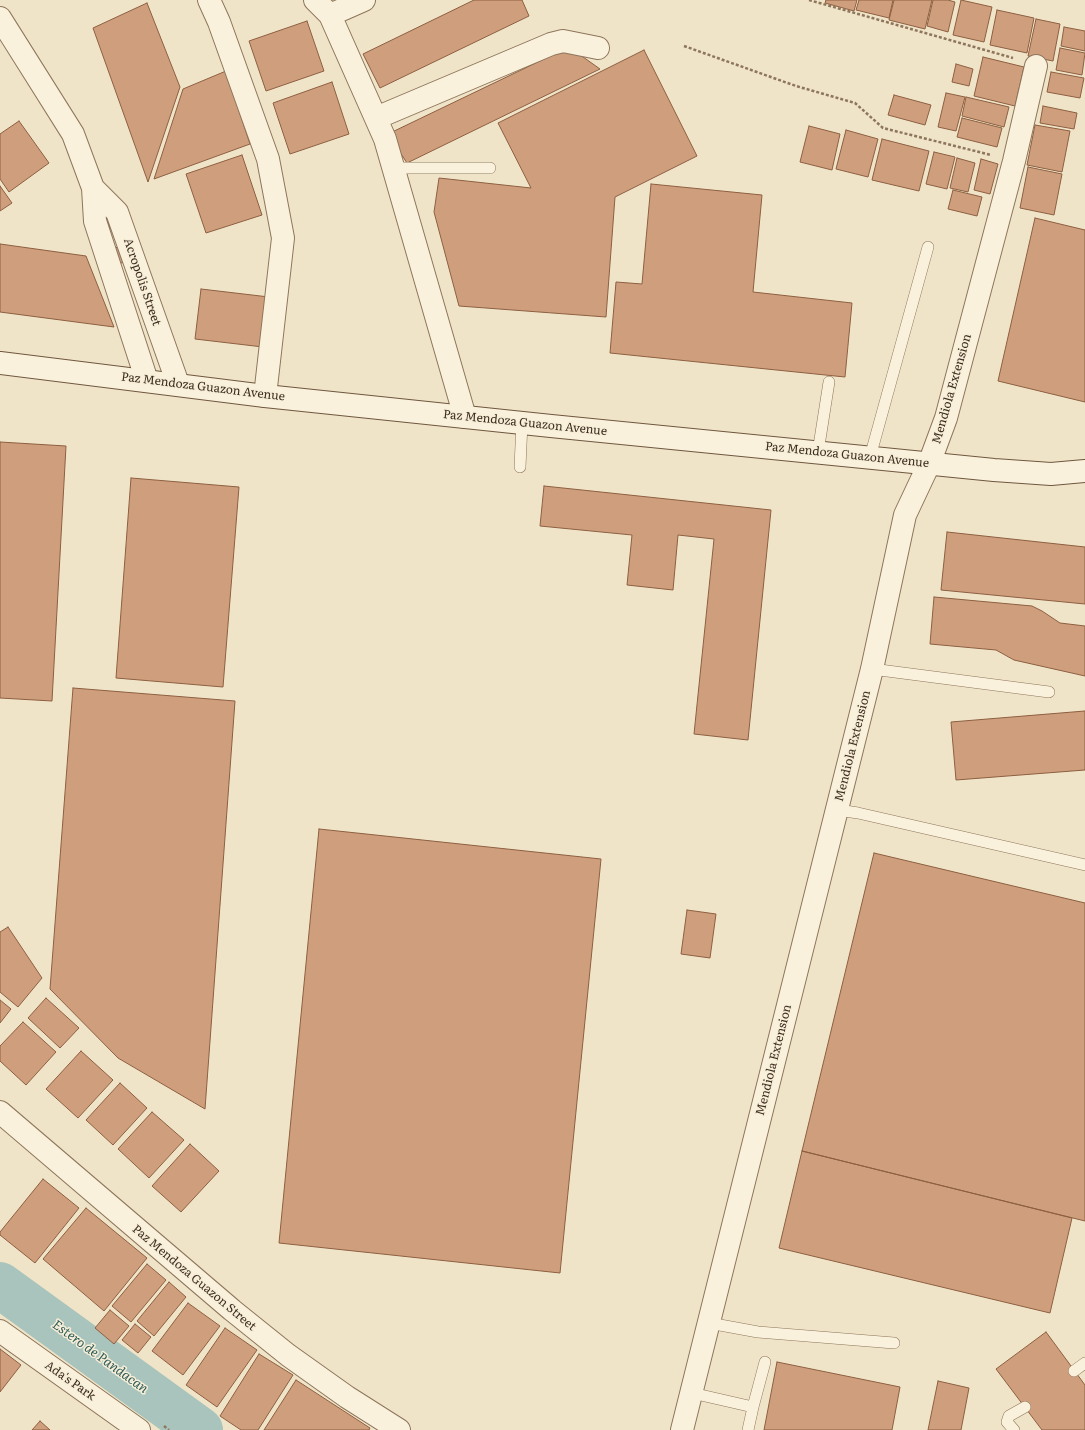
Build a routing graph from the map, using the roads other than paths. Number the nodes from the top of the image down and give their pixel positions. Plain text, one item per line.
1 (209, 0) edge
2 (315, 0) edge
3 (364, 0) edge
4 (330, 15) junction
5 (0, 18) edge
6 (598, 48) dead end
7 (1036, 66) road end
8 (376, 118) junction
9 (393, 168) junction
10 (490, 168) dead end
11 (93, 188) junction
12 (928, 247) dead end
13 (0, 363) edge
14 (146, 381) junction
15 (829, 382) dead end
16 (178, 384) junction
17 (265, 396) junction
18 (465, 418) junction
19 (522, 423) junction
20 (818, 452) junction
21 (870, 457) junction
22 (929, 464) junction
23 (520, 467) dead end
24 (1085, 471) edge
25 (1051, 474) junction
26 (1085, 486) edge
27 (872, 669) junction
28 (1049, 692) dead end
29 (838, 810) junction
30 (1085, 865) edge
31 (0, 1112) edge
32 (709, 1323) junction
33 (0, 1331) edge
34 (894, 1343) dead end
35 (765, 1362) dead end
36 (1085, 1363) edge
37 (1074, 1371) dead end
38 (692, 1393) junction
39 (753, 1407) junction
40 (1024, 1407) dead end
41 (139, 1430) edge
42 (399, 1430) edge
43 (682, 1430) edge
44 (748, 1430) edge
45 (1014, 1430) edge

1 - 17 street
2 - 4 street
3 - 4 street
4 - 8 street
5 - 11 street, Acropolis Street
6 - 8 street
7 - 22 street, Mendiola Extension
8 - 9 street
9 - 10 lane
9 - 18 street
11 - 14 street, Acropolis Street
11 - 16 street, Acropolis Street
12 - 21 lane
13 - 14 street, Paz Mendoza Guazon Avenue
14 - 16 street, Paz Mendoza Guazon Avenue
15 - 20 lane
16 - 17 street, Paz Mendoza Guazon Avenue
17 - 18 street, Paz Mendoza Guazon Avenue
18 - 19 street, Paz Mendoza Guazon Avenue
19 - 20 street, Paz Mendoza Guazon Avenue
19 - 23 lane
20 - 21 street, Paz Mendoza Guazon Avenue
21 - 22 street, Paz Mendoza Guazon Avenue
22 - 25 street, Paz Mendoza Guazon Avenue
22 - 27 street, Mendiola Extension
24 - 25 street, Paz Mendoza Guazon Avenue
25 - 26 street, Paz Mendoza Guazon Avenue
27 - 28 lane
27 - 29 street, Mendiola Extension
29 - 30 lane
29 - 32 street, Mendiola Extension
31 - 42 street, Paz Mendoza Guazon Street
32 - 34 lane
32 - 38 street, Mendiola Extension
33 - 41 street, Ada's Park
35 - 39 lane
36 - 37 lane
38 - 39 lane
38 - 43 street, Mendiola Extension
39 - 44 lane
40 - 45 lane

